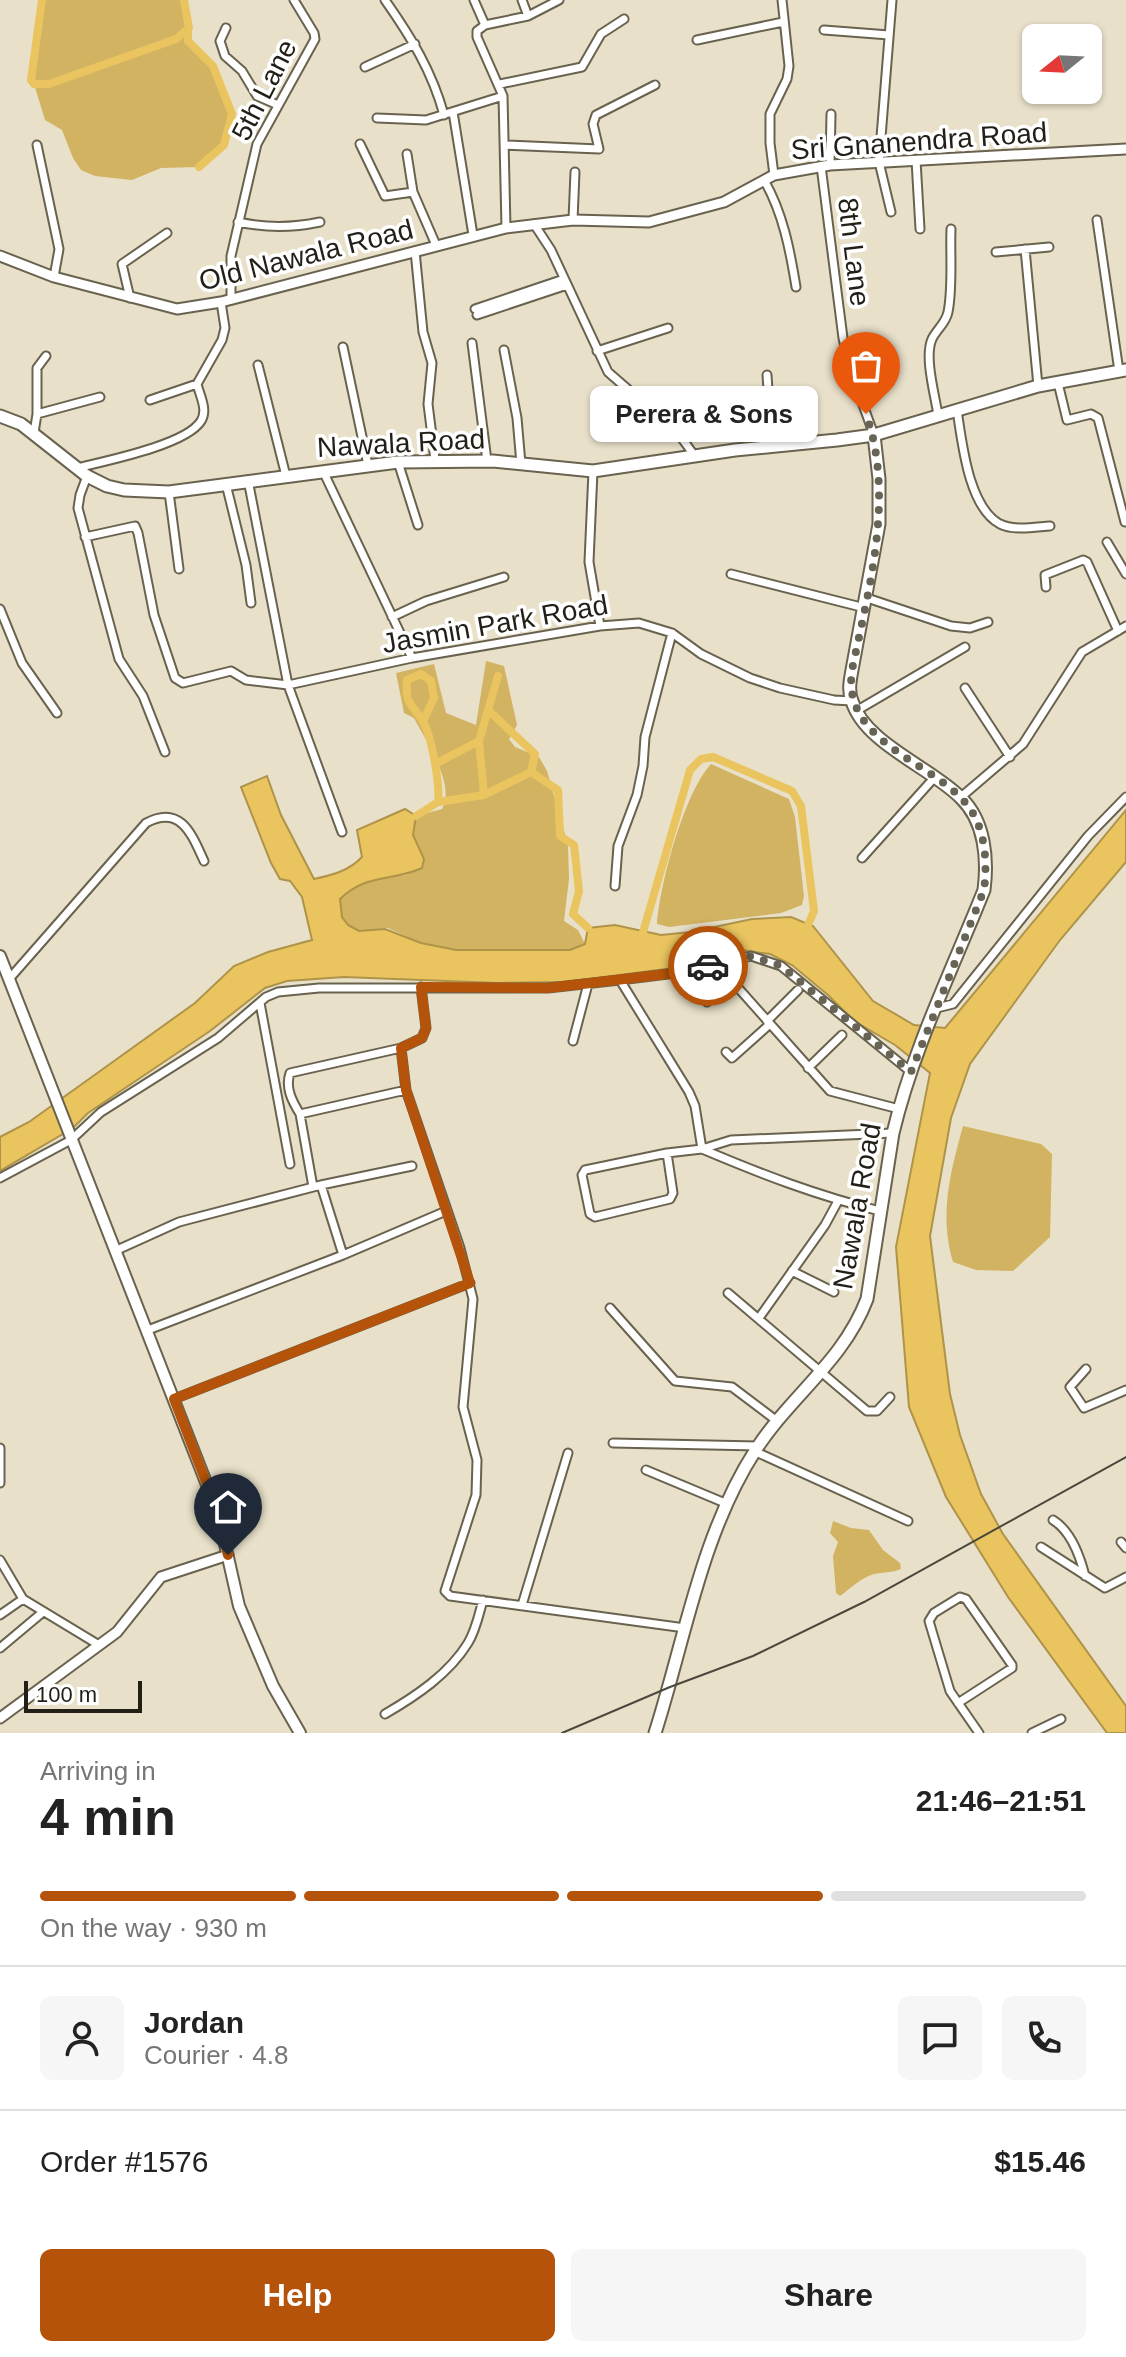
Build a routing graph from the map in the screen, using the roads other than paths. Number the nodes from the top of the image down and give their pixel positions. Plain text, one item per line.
1 (294, 0) edge
2 (385, 0) edge
3 (474, 0) edge
4 (522, 0) edge
5 (559, 0) edge
6 (782, 0) edge
7 (892, 0) edge
8 (528, 16) junction
9 (624, 19) dead end
10 (783, 22) junction
11 (485, 25) junction
12 (226, 28) dead end
13 (824, 30) dead end
14 (889, 35) junction
15 (697, 40) dead end
16 (415, 44) junction
17 (365, 67) dead end
18 (500, 84) junction
19 (655, 85) dead end
20 (503, 96) junction
21 (278, 105) junction
22 (453, 112) junction
23 (831, 114) dead end
24 (444, 115) junction
25 (377, 118) dead end
26 (360, 144) dead end
27 (37, 145) dead end
28 (505, 145) junction
29 (1126, 149) edge
30 (407, 154) dead end
31 (916, 160) junction
32 (879, 162) junction
33 (826, 165) junction
34 (575, 172) dead end
35 (774, 175) junction
36 (764, 180) junction
37 (413, 192) junction
38 (891, 212) dead end
39 (573, 220) junction
40 (1097, 220) dead end
41 (238, 222) junction
42 (320, 222) dead end
43 (534, 224) junction
44 (506, 228) junction
45 (920, 229) dead end
46 (951, 229) dead end
47 (167, 233) dead end
48 (473, 235) junction
49 (436, 245) junction
50 (1049, 247) dead end
51 (1025, 249) junction
52 (415, 251) junction
53 (996, 252) dead end
54 (0, 256) edge
55 (54, 277) junction
56 (566, 282) junction
57 (796, 287) dead end
58 (130, 298) junction
59 (226, 301) junction
60 (476, 312) dead end
61 (668, 328) dead end
62 (472, 343) dead end
63 (343, 347) dead end
64 (504, 350) dead end
65 (597, 351) junction
66 (46, 356) dead end
67 (258, 365) dead end
68 (1122, 371) edge
69 (767, 375) dead end
70 (1058, 383) junction
71 (197, 384) junction
72 (1038, 386) junction
73 (100, 397) dead end
74 (150, 400) dead end
75 (957, 410) junction
76 (37, 414) junction
77 (938, 415) junction
78 (0, 416) edge
79 (34, 433) junction
80 (874, 435) junction
81 (772, 447) junction
82 (694, 455) junction
83 (435, 460) junction
84 (487, 461) junction
85 (398, 462) junction
86 (521, 464) junction
87 (368, 465) junction
88 (77, 468) junction
89 (323, 471) junction
90 (593, 471) junction
91 (87, 476) junction
92 (286, 476) junction
93 (248, 480) junction
94 (226, 483) junction
95 (169, 492) junction
96 (1125, 522) edge
97 (418, 525) dead end
98 (1050, 526) dead end
99 (85, 537) junction
100 (1107, 542) dead end
101 (179, 569) dead end
102 (731, 574) dead end
103 (1126, 574) edge
104 (504, 577) dead end
105 (1046, 587) dead end
106 (251, 603) dead end
107 (866, 603) junction
108 (0, 609) edge
109 (392, 617) junction
110 (988, 622) dead end
111 (600, 626) junction
112 (1122, 628) edge
113 (672, 633) junction
114 (965, 647) dead end
115 (412, 658) junction
116 (288, 685) junction
117 (965, 688) dead end
118 (854, 706) junction
119 (57, 713) dead end
120 (165, 752) dead end
121 (1010, 757) junction
122 (934, 778) junction
123 (961, 797) junction
124 (1126, 797) edge
125 (342, 832) dead end
126 (862, 858) dead end
127 (204, 861) dead end
128 (615, 886) dead end
129 (0, 956) edge
130 (716, 963) junction
131 (10, 978) junction
132 (730, 979) junction
133 (620, 980) junction
134 (588, 984) junction
135 (421, 987) junction
136 (798, 990) dead end
137 (707, 1002) dead end
138 (260, 1003) junction
139 (935, 1014) junction
140 (769, 1022) junction
141 (842, 1035) dead end
142 (573, 1041) dead end
143 (401, 1048) junction
144 (726, 1052) dead end
145 (808, 1068) junction
146 (911, 1070) junction
147 (406, 1090) junction
148 (899, 1109) junction
149 (300, 1114) junction
150 (893, 1133) junction
151 (71, 1140) junction
152 (702, 1149) junction
153 (667, 1153) junction
154 (290, 1164) dead end
155 (412, 1166) dead end
156 (0, 1178) edge
157 (317, 1186) junction
158 (838, 1201) junction
159 (446, 1211) junction
160 (880, 1211) junction
161 (117, 1250) junction
162 (343, 1255) junction
163 (792, 1271) junction
164 (470, 1283) junction
165 (834, 1292) dead end
166 (728, 1293) dead end
167 (610, 1308) dead end
168 (759, 1318) junction
169 (148, 1330) junction
170 (1086, 1369) dead end
171 (822, 1371) junction
172 (1126, 1390) edge
173 (890, 1397) dead end
174 (174, 1399) junction
175 (777, 1421) junction
176 (613, 1443) dead end
177 (0, 1448) edge
178 (756, 1449) junction
179 (568, 1453) dead end
180 (646, 1470) dead end
181 (0, 1483) edge
182 (725, 1503) junction
183 (1053, 1520) dead end
184 (908, 1521) dead end
185 (1041, 1547) dead end
186 (228, 1555) junction
187 (0, 1560) edge
188 (1085, 1576) junction
189 (1126, 1577) edge
190 (23, 1599) junction
191 (483, 1600) junction
192 (522, 1605) junction
193 (43, 1612) junction
194 (0, 1615) edge
195 (685, 1628) junction
196 (99, 1645) junction
197 (0, 1648) edge
198 (958, 1703) junction
199 (385, 1714) dead end
200 (0, 1718) edge
201 (1061, 1719) dead end
202 (300, 1733) edge
203 (655, 1733) edge
204 (979, 1733) edge
205 (1032, 1733) edge

1 - 21 street, 5th Lane
2 - 16 street
3 - 11 street
4 - 8 street
5 - 8 street
6 - 10 street
7 - 14 street
8 - 11 street
9 - 18 street
10 - 15 street
10 - 35 street
11 - 18 street
12 - 21 street
13 - 14 street
14 - 32 street
16 - 17 street
16 - 24 street
18 - 20 street
19 - 28 street
20 - 22 street
20 - 28 street
21 - 41 street, 5th Lane
22 - 24 street
22 - 48 street
23 - 33 street, 8th Lane
24 - 25 street
26 - 37 street
27 - 55 street
28 - 44 street
29 - 31 street, Sri Gnanendra Road
30 - 37 street
31 - 32 street, Sri Gnanendra Road
31 - 45 street
32 - 33 street, Sri Gnanendra Road
32 - 38 street
33 - 35 street, Sri Gnanendra Road
33 - 80 street, 8th Lane
34 - 39 street
35 - 36 street, Sri Gnanendra Road
36 - 39 street, Sri Gnanendra Road
36 - 57 street
37 - 49 street
39 - 43 street, Sri Gnanendra Road
40 - 68 street
41 - 42 street
41 - 59 street, 5th Lane
43 - 44 street, Old Nawala Road
43 - 56 street
44 - 48 street, Old Nawala Road
46 - 77 street
47 - 58 street
48 - 49 street, Old Nawala Road
49 - 52 street, Old Nawala Road
50 - 51 street
51 - 53 street
51 - 72 street
52 - 59 street, Old Nawala Road
52 - 83 street
54 - 55 street, Old Nawala Road
55 - 58 street, Old Nawala Road
56 - 60 street
56 - 65 street
58 - 59 street, Old Nawala Road
59 - 71 street, 5th Lane
61 - 65 street
62 - 84 street
63 - 87 street
64 - 86 street
65 - 82 street
66 - 76 street
67 - 92 street
68 - 70 main road, Nawala Road
69 - 81 street
70 - 72 main road, Nawala Road
70 - 96 street
71 - 74 street
71 - 88 street
72 - 75 main road, Nawala Road
73 - 76 street
75 - 77 main road, Nawala Road
75 - 98 street
76 - 79 street
77 - 80 main road, Nawala Road
78 - 79 main road, Nawala Road
79 - 88 main road, Nawala Road
80 - 81 main road, Nawala Road
80 - 107 main road
81 - 82 main road, Nawala Road
82 - 90 main road, Nawala Road
83 - 84 main road, Nawala Road
83 - 85 main road, Nawala Road
84 - 86 main road, Nawala Road
85 - 87 main road, Nawala Road
85 - 97 street
86 - 90 main road, Nawala Road
87 - 89 main road, Nawala Road
88 - 91 main road, Nawala Road
89 - 92 main road, Nawala Road
89 - 109 street
90 - 111 street
91 - 95 main road, Nawala Road
91 - 99 street
92 - 93 main road, Nawala Road
93 - 94 main road, Nawala Road
93 - 116 street
94 - 95 main road, Nawala Road
94 - 106 street
95 - 101 street
99 - 116 street, Jasmin Park Road
99 - 120 street
100 - 103 street
102 - 107 street
104 - 109 street
105 - 112 street
107 - 110 street
107 - 118 main road
108 - 119 street
109 - 115 street
111 - 113 street, Jasmin Park Road
111 - 115 street, Jasmin Park Road
112 - 121 street
113 - 118 street, Jasmin Park Road
113 - 128 street
114 - 118 street
115 - 116 street, Jasmin Park Road
116 - 125 street
117 - 121 street
118 - 122 main road
121 - 123 street
122 - 123 main road
122 - 126 street
123 - 139 main road, Nawala Road
124 - 139 street
127 - 131 street
129 - 131 main road
130 - 132 street
130 - 133 street
130 - 146 street
131 - 151 main road
132 - 137 street
132 - 140 street
133 - 134 street
133 - 152 street
134 - 135 street
134 - 142 street
135 - 138 street
135 - 143 street
136 - 140 street
138 - 151 street
138 - 154 street
139 - 146 main road, Nawala Road
140 - 144 street
140 - 145 street
141 - 145 street
143 - 147 street
143 - 149 street
145 - 148 street
146 - 148 main road, Nawala Road
147 - 149 street
147 - 159 street
148 - 150 main road, Nawala Road
149 - 157 street
150 - 152 street
150 - 160 main road, Nawala Road
151 - 156 street
151 - 161 main road
152 - 153 street
152 - 158 street
153 - 153 street
155 - 157 street
157 - 161 street
157 - 162 street
158 - 160 street
158 - 163 street
159 - 162 street
159 - 164 street
160 - 171 main road, Nawala Road
161 - 169 main road
162 - 169 street
163 - 165 street
163 - 168 street
164 - 174 street
164 - 191 street
166 - 168 street
167 - 175 street
168 - 171 street
169 - 174 main road
170 - 172 street
171 - 173 street
171 - 175 main road, Nawala Road
174 - 186 main road
175 - 178 main road, Nawala Road
176 - 178 street
177 - 181 street
178 - 182 main road, Nawala Road
178 - 184 street
179 - 192 street
180 - 182 street
182 - 195 main road, Nawala Road
183 - 188 street
185 - 188 street
186 - 196 street
186 - 202 main road
187 - 190 street
188 - 189 street
190 - 193 street
190 - 194 street
191 - 192 street
191 - 199 street
192 - 195 street
193 - 196 street
193 - 197 street
195 - 203 main road, Nawala Road
196 - 200 street
198 - 198 street
198 - 204 street
201 - 205 street

